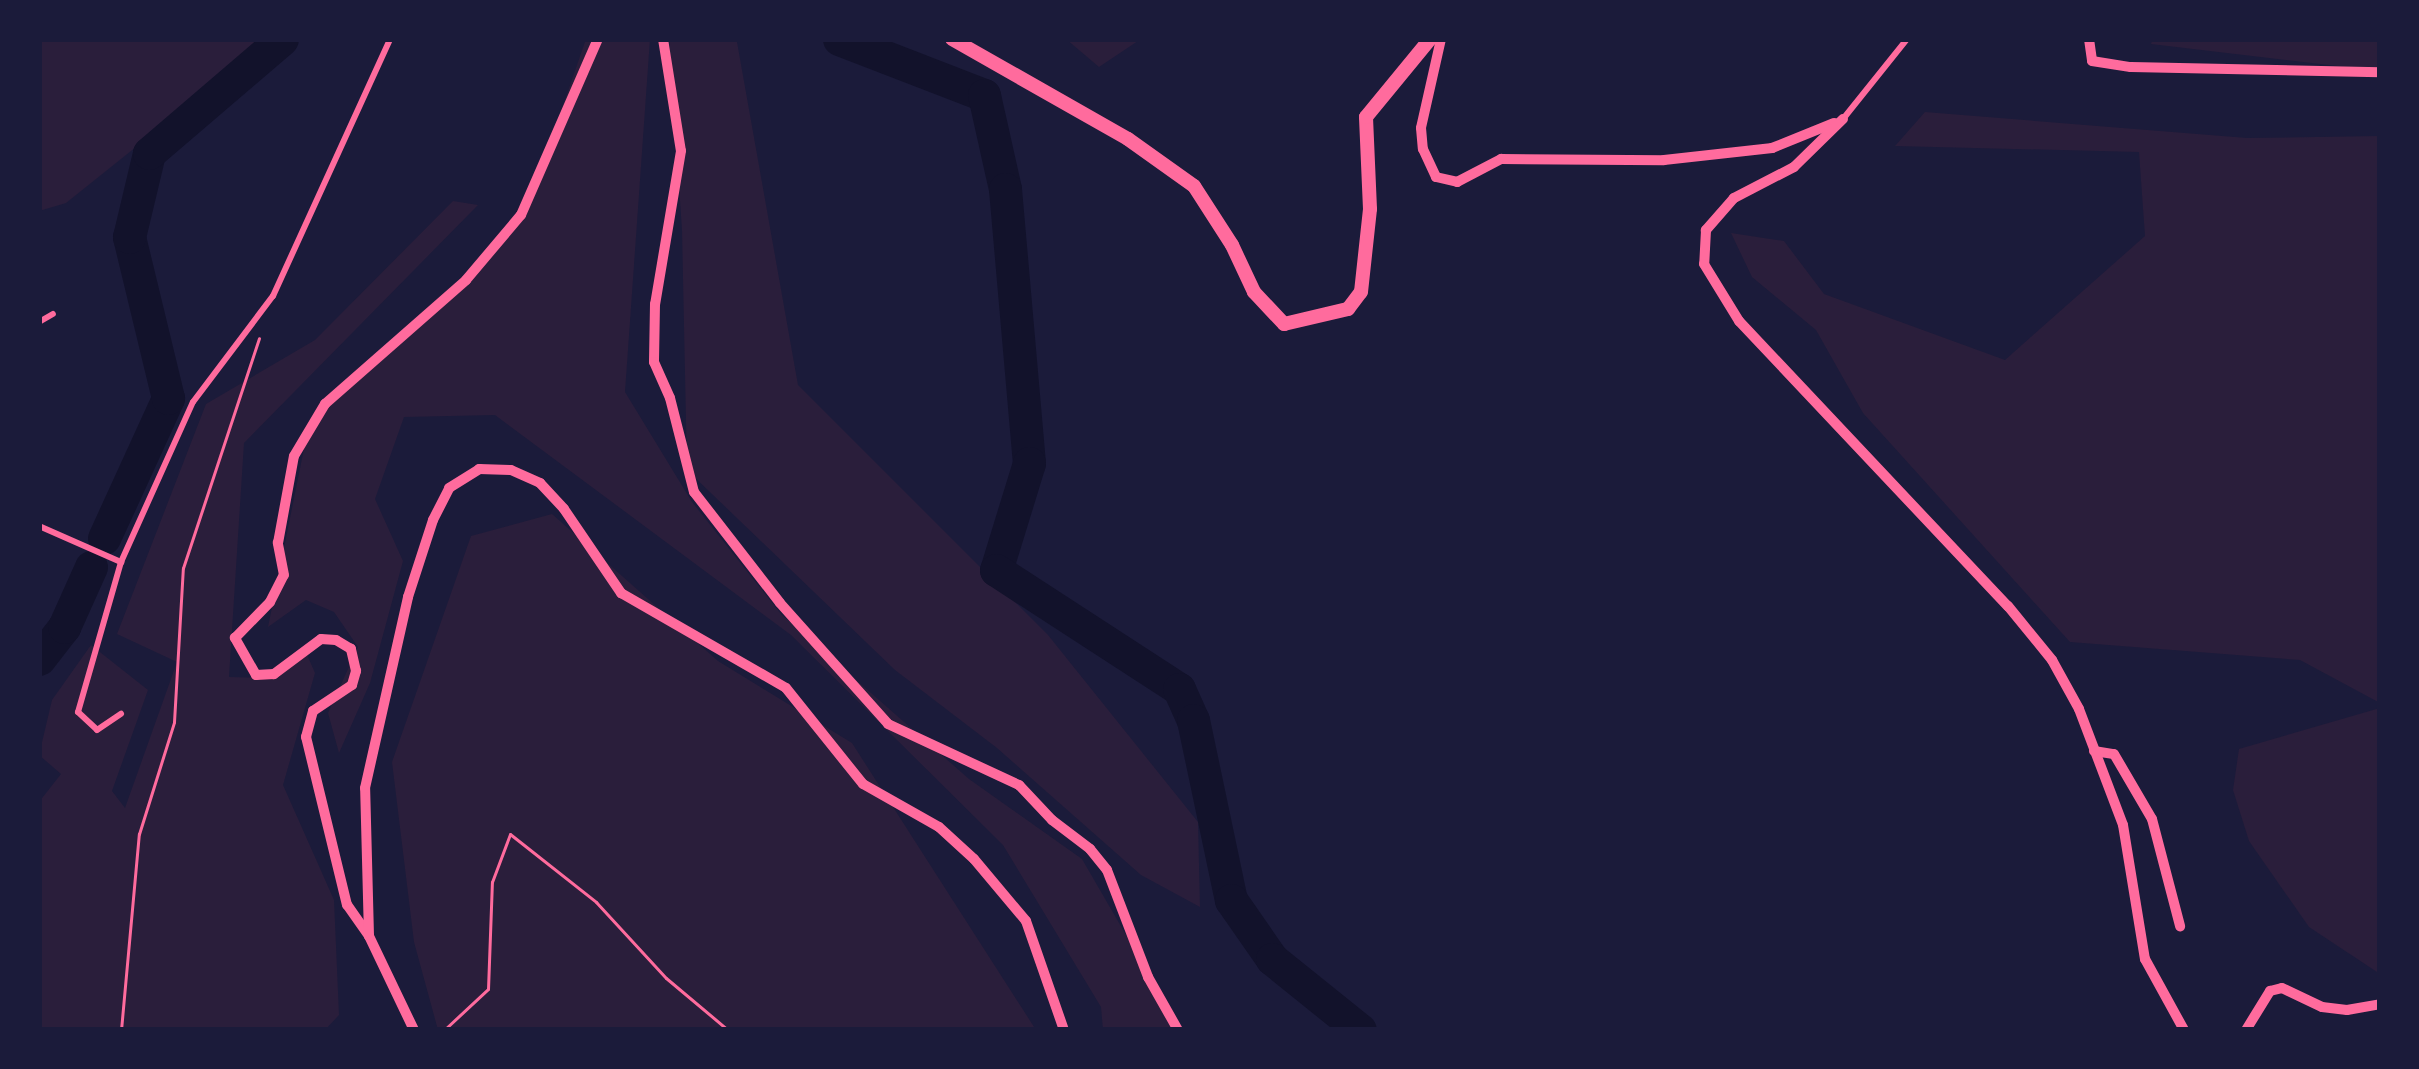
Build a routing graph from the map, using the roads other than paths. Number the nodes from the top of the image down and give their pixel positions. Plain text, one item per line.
1 (390, 39) edge
2 (598, 39) edge
3 (663, 39) edge
4 (952, 39) edge
5 (1430, 39) edge
6 (1442, 39) edge
7 (1906, 39) edge
8 (2089, 39) edge
9 (2380, 72) edge
10 (1843, 119) junction
11 (53, 314) dead end
12 (39, 322) edge
13 (39, 526) edge
14 (121, 562) junction
15 (121, 714) dead end
16 (2094, 751) junction
17 (2180, 926) dead end
18 (369, 936) junction
19 (2380, 1004) edge
20 (414, 1030) edge
21 (1064, 1030) edge
22 (1178, 1030) edge
23 (2184, 1030) edge
24 (2246, 1030) edge

1 - 14 lane
2 - 18 street
3 - 22 street
4 - 5 street
6 - 10 street
7 - 10 lane
8 - 9 street
10 - 16 street
11 - 12 lane
13 - 14 lane
14 - 15 lane
16 - 17 street
16 - 23 street
18 - 20 street
18 - 21 street
19 - 24 street

